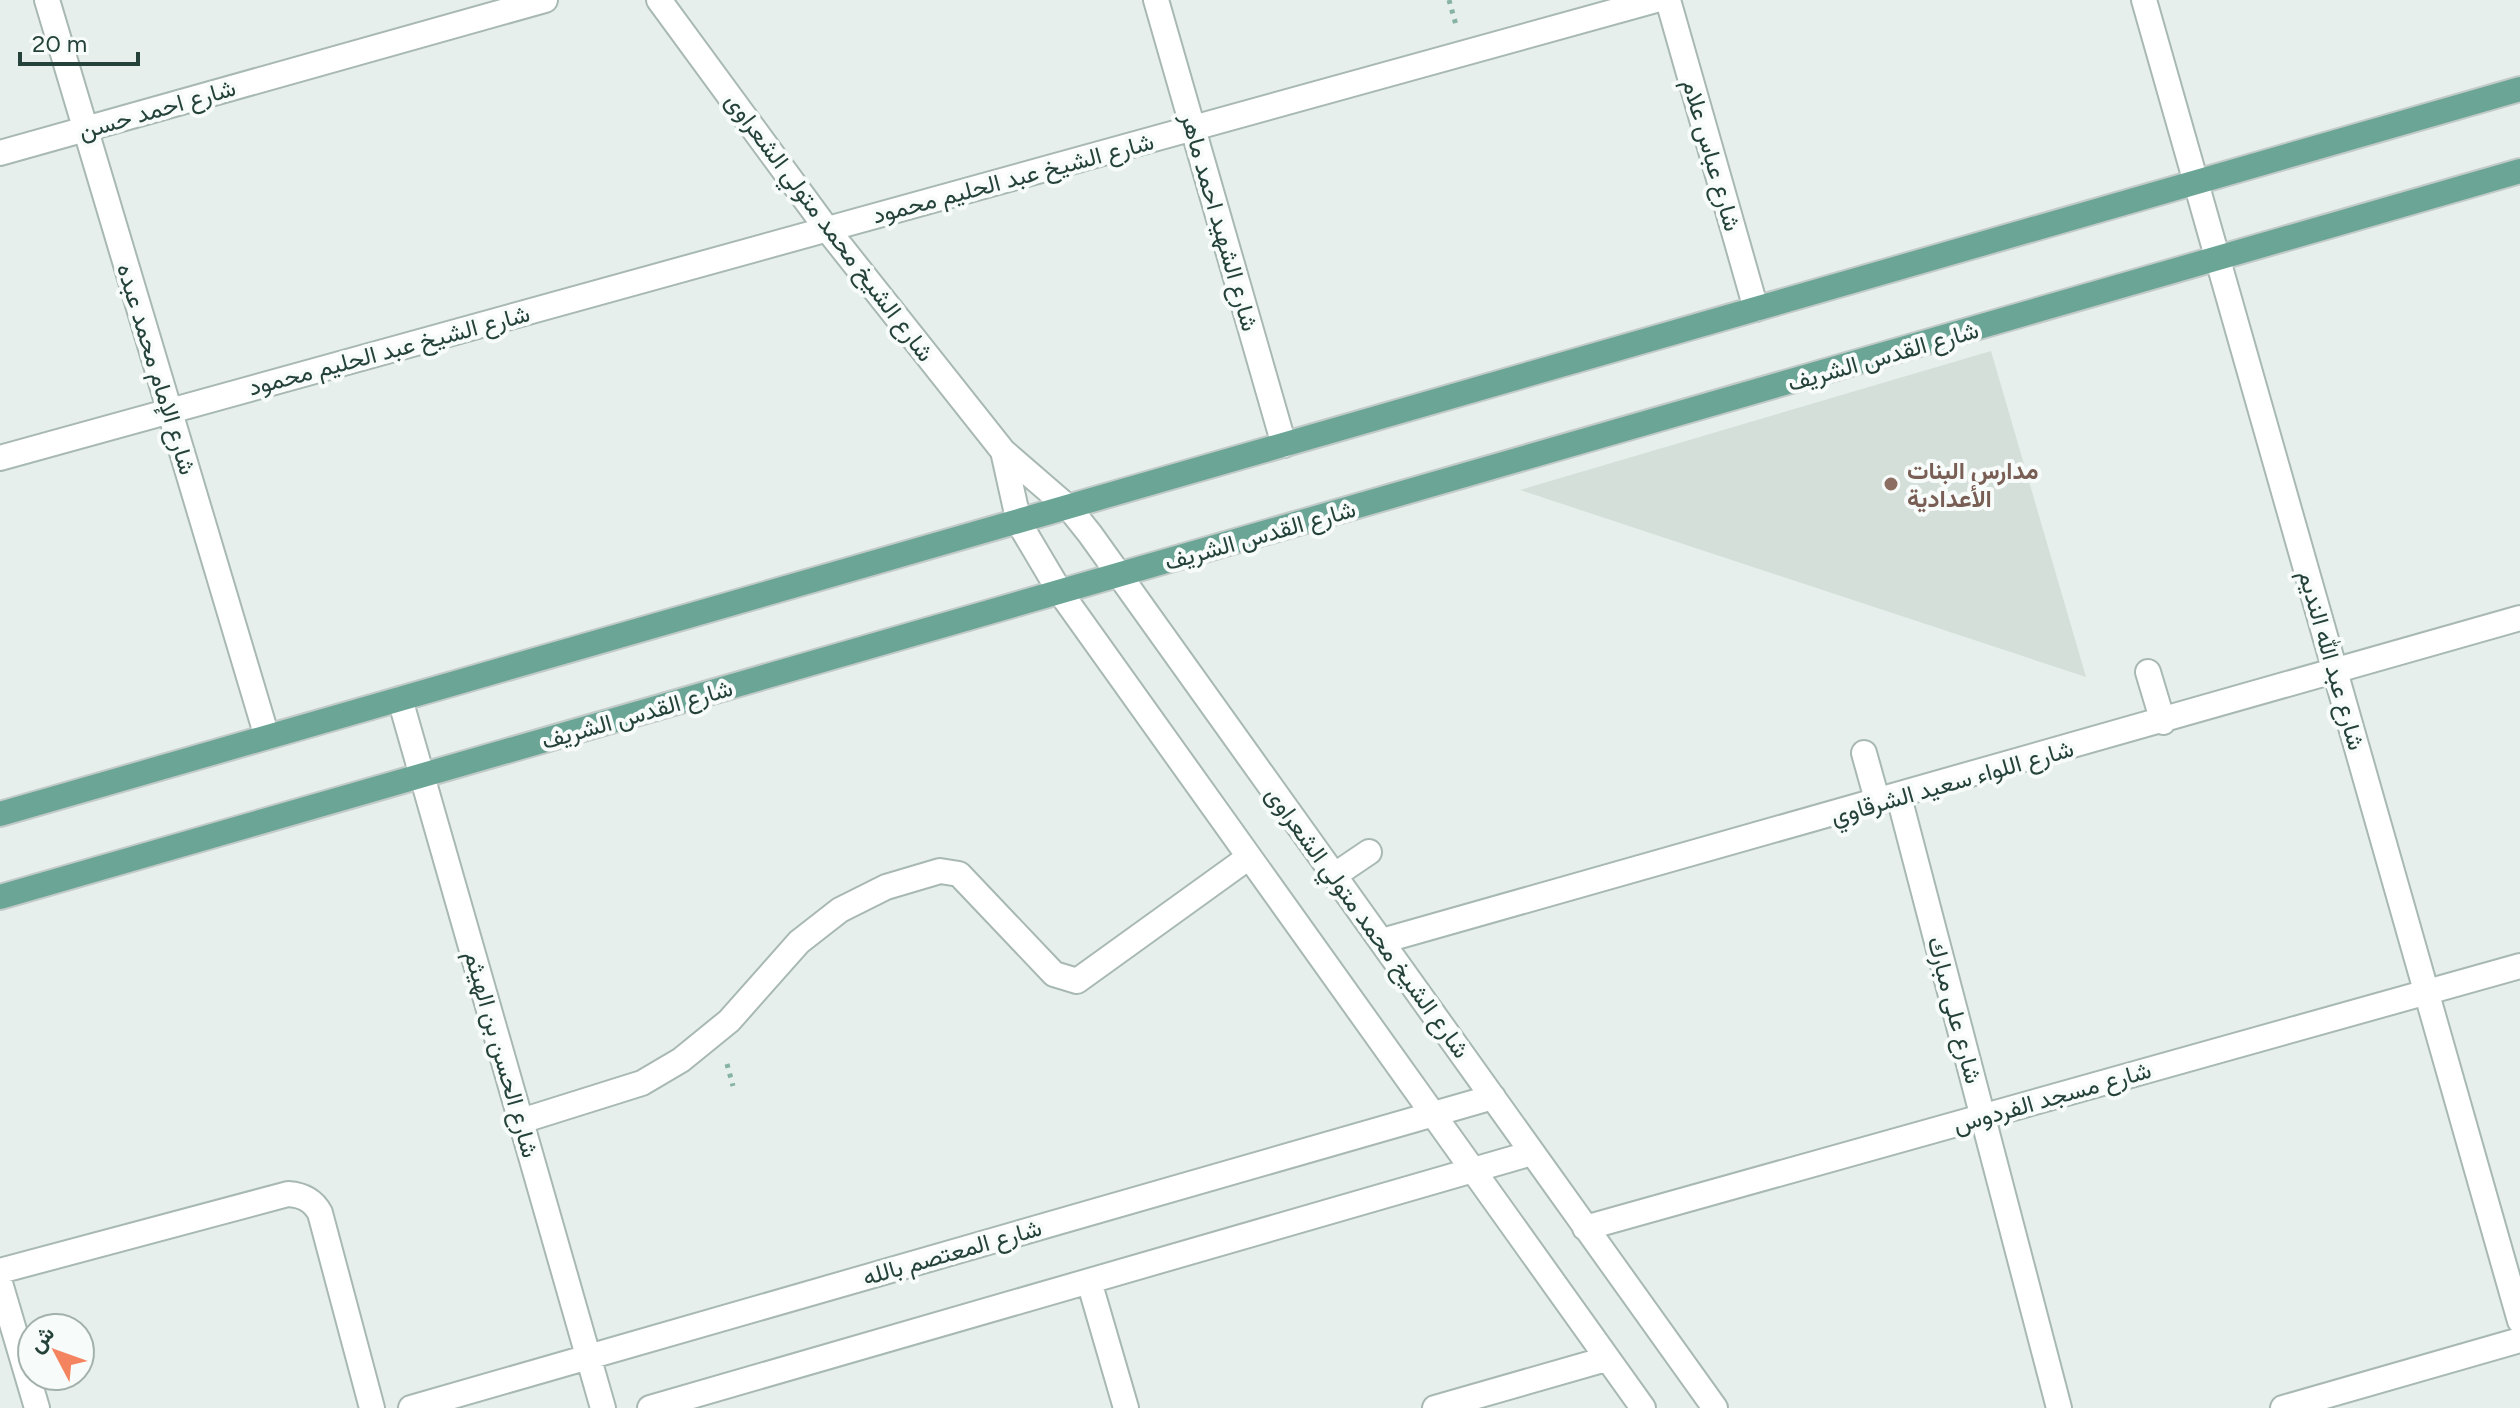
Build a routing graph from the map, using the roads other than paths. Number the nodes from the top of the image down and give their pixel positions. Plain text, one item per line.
1 (47, 0) edge
2 (545, 0) edge
3 (659, 0) edge
4 (1156, 0) edge
5 (1656, 0) edge
6 (1668, 0) edge
7 (2144, 0) edge
8 (2520, 89) edge
9 (1193, 128) junction
10 (86, 129) junction
11 (0, 153) edge
12 (2520, 171) edge
13 (2196, 182) junction
14 (827, 229) junction
15 (2218, 260) junction
16 (1756, 309) junction
17 (170, 411) junction
18 (1284, 445) junction
19 (1003, 451) junction
20 (0, 458) edge
21 (1070, 509) junction
22 (1019, 523) junction
23 (1119, 575) junction
24 (1060, 592) junction
25 (2520, 618) edge
26 (2148, 672) dead end
27 (2335, 672) junction
28 (400, 699) junction
29 (2163, 722) junction
30 (267, 737) junction
31 (1864, 753) dead end
32 (422, 776) junction
33 (1889, 800) junction
34 (0, 814) edge
35 (1369, 852) dead end
36 (1249, 857) junction
37 (1335, 875) junction
38 (0, 897) edge
39 (1382, 941) junction
40 (2520, 966) edge
41 (2426, 992) junction
42 (1493, 1097) junction
43 (1433, 1114) junction
44 (1983, 1116) junction
45 (521, 1121) junction
46 (1532, 1153) junction
47 (1473, 1170) junction
48 (1585, 1228) junction
49 (0, 1271) edge
50 (1089, 1281) junction
51 (0, 1283) edge
52 (2520, 1321) edge
53 (2520, 1340) edge
54 (588, 1357) junction
55 (1606, 1359) junction
56 (37, 1408) edge
57 (372, 1408) edge
58 (411, 1408) edge
59 (603, 1408) edge
60 (650, 1408) edge
61 (1126, 1408) edge
62 (1437, 1408) edge
63 (1643, 1408) edge
64 (1715, 1408) edge
65 (2059, 1408) edge
66 (2283, 1408) edge

1 - 10 street, شارع الإمام محمد عبده
2 - 10 street, شارع احمد حسن
3 - 14 street, شارع الشيخ محمد متولي الشعراوى
4 - 9 street, شارع الشهيد احمد ماهر
5 - 9 street, شارع الشيخ عبد الحليم محمود
6 - 16 street, شارع عباس علام
7 - 13 street, شارع عبد الله النديم
8 - 13 main road
9 - 14 street, شارع الشيخ عبد الحليم محمود
9 - 18 street, شارع الشهيد احمد ماهر
10 - 11 street, شارع احمد حسن
10 - 17 street, شارع الإمام محمد عبده
12 - 15 main road, شارع القدس الشريف
13 - 15 street, شارع عبد الله النديم
13 - 16 main road
14 - 17 street, شارع الشيخ عبد الحليم محمود
14 - 19 street, شارع الشيخ محمد متولي الشعراوى
15 - 23 main road, شارع القدس الشريف
15 - 27 street, شارع عبد الله النديم
16 - 18 main road
17 - 20 street, شارع الشيخ عبد الحليم محمود
17 - 30 street, شارع الإمام محمد عبده
18 - 21 main road
19 - 21 street, شارع الشيخ محمد متولي الشعراوى
19 - 22 street, شارع الشيخ محمد متولي الشعراوى
21 - 22 main road
21 - 23 street, شارع الشيخ محمد متولي الشعراوى
22 - 24 street, شارع الشيخ محمد متولي الشعراوى
22 - 28 main road
23 - 24 main road, شارع القدس الشريف
23 - 37 street, شارع الشيخ محمد متولي الشعراوى
24 - 32 main road, شارع القدس الشريف
24 - 36 street, شارع الشيخ محمد متولي الشعراوى
25 - 27 street, شارع اللواء سعيد الشرقاوي
26 - 29 street
27 - 29 street, شارع اللواء سعيد الشرقاوي
27 - 41 street, شارع عبد الله النديم
28 - 30 main road
28 - 32 street, شارع الحسن بن الهيثم
29 - 33 street, شارع اللواء سعيد الشرقاوي
30 - 34 main road
31 - 33 street, شارع على مبارك
32 - 38 main road, شارع القدس الشريف
32 - 45 street, شارع الحسن بن الهيثم
33 - 39 street, شارع اللواء سعيد الشرقاوي
33 - 44 street, شارع على مبارك
35 - 37 street
36 - 43 street, شارع الشيخ محمد متولي الشعراوى
36 - 45 street
37 - 39 street, شارع الشيخ محمد متولي الشعراوى
39 - 42 street, شارع الشيخ محمد متولي الشعراوى
40 - 41 street, شارع مسجد الفردوس
41 - 44 street, شارع مسجد الفردوس
41 - 52 street, شارع عبد الله النديم
42 - 43 street, شارع المعتصم بالله
42 - 46 street, شارع الشيخ محمد متولي الشعراوى
43 - 47 street, شارع الشيخ محمد متولي الشعراوى
43 - 54 street, شارع المعتصم بالله
44 - 48 street, شارع مسجد الفردوس
44 - 65 street, شارع على مبارك
45 - 54 street, شارع الحسن بن الهيثم
46 - 47 street
46 - 48 street, شارع الشيخ محمد متولي الشعراوى
47 - 50 street
47 - 55 street, شارع الشيخ محمد متولي الشعراوى
48 - 64 street, شارع الشيخ محمد متولي الشعراوى
49 - 57 street
50 - 60 street
50 - 61 street
51 - 56 street
53 - 66 street
54 - 58 street, شارع المعتصم بالله
54 - 59 street, شارع الحسن بن الهيثم
55 - 62 street
55 - 63 street, شارع الشيخ محمد متولي الشعراوى

